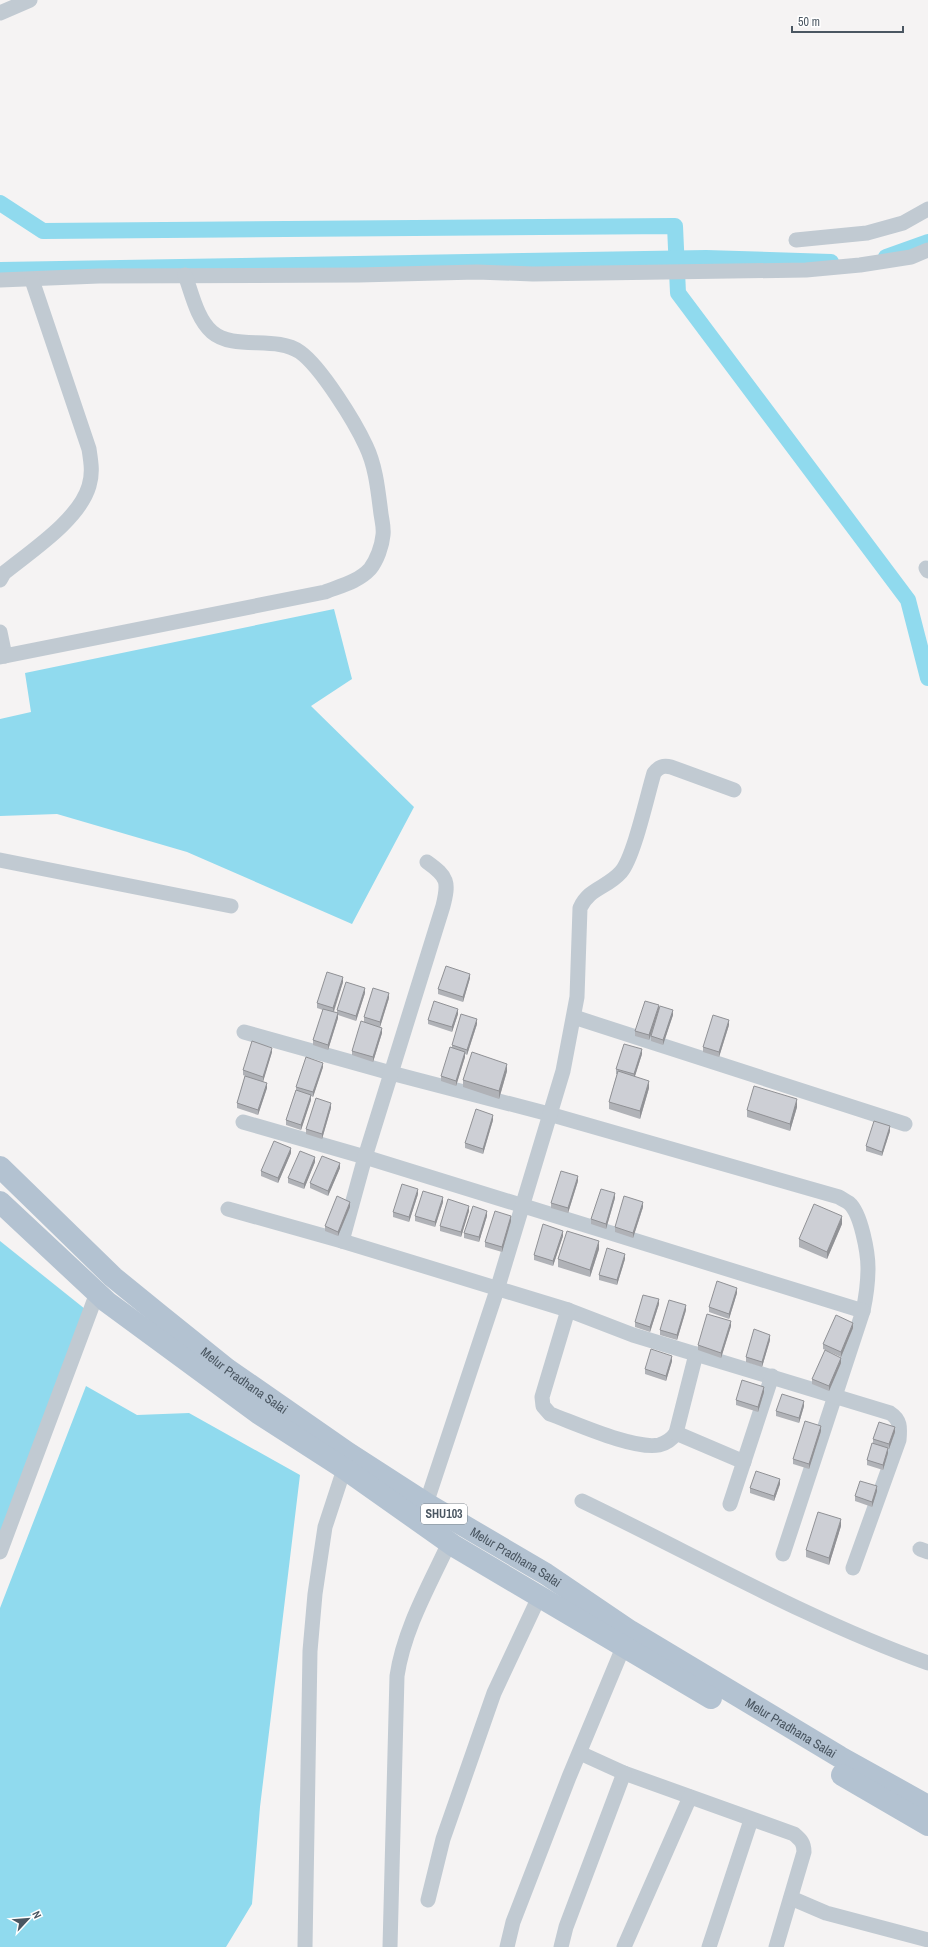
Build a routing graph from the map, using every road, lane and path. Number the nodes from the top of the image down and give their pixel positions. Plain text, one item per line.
1 (30, 0) edge
2 (0, 12) edge
3 (928, 209) edge
4 (796, 240) dead end
5 (928, 250) edge
6 (185, 275) junction
7 (0, 280) edge
8 (32, 280) junction
9 (0, 580) edge
10 (0, 632) edge
11 (2, 656) edge
12 (734, 790) dead end
13 (0, 860) edge
14 (427, 862) dead end
15 (231, 906) dead end
16 (574, 1017) junction
17 (244, 1032) dead end
18 (391, 1074) junction
19 (549, 1114) junction
20 (243, 1122) dead end
21 (905, 1124) dead end
22 (365, 1157) junction
23 (0, 1167) edge
24 (0, 1202) edge
25 (521, 1206) junction
26 (228, 1209) dead end
27 (342, 1241) junction
28 (497, 1290) junction
29 (98, 1293) junction
30 (568, 1310) junction
31 (863, 1311) junction
32 (696, 1354) junction
33 (772, 1376) junction
34 (835, 1396) junction
35 (676, 1433) junction
36 (346, 1461) junction
37 (744, 1462) junction
38 (582, 1501) dead end
39 (730, 1504) dead end
40 (423, 1512) junction
41 (449, 1543) junction
42 (0, 1552) edge
43 (783, 1554) dead end
44 (853, 1568) dead end
45 (539, 1597) junction
46 (626, 1639) junction
47 (928, 1663) edge
48 (580, 1753) junction
49 (624, 1773) junction
50 (690, 1797) junction
51 (928, 1806) edge
52 (751, 1820) junction
53 (928, 1824) edge
54 (791, 1898) junction
55 (428, 1900) dead end
56 (928, 1940) edge
57 (906, 1941) edge
58 (305, 1947) edge
59 (390, 1947) edge
60 (507, 1947) edge
61 (561, 1947) edge
62 (624, 1947) edge
63 (708, 1947) edge
64 (776, 1947) edge

1 - 2 street
3 - 4 street
5 - 6 street
6 - 8 street
6 - 11 street
7 - 8 street
8 - 9 street
10 - 11 street
12 - 16 street
13 - 15 street
14 - 18 street
16 - 19 street
16 - 21 street
17 - 18 street
18 - 19 street
18 - 22 street
19 - 25 street
19 - 31 street
20 - 22 street
22 - 25 street
22 - 27 street
23 - 36 main road, Melur Pradhana Salai / SHU103
24 - 29 main road, Melur Pradhana Salai / SHU103
25 - 28 street
25 - 31 street
26 - 27 street
27 - 28 street
28 - 30 street
28 - 40 street
29 - 36 main road, Melur Pradhana Salai / SHU103
29 - 42 street
30 - 32 street
30 - 35 street
31 - 34 street
32 - 33 street
32 - 35 street
33 - 34 street
33 - 37 street
34 - 43 street
34 - 44 street
35 - 37 street
36 - 40 main road, Melur Pradhana Salai / SHU103
36 - 58 street
37 - 39 street
38 - 47 street
40 - 41 main road, Melur Pradhana Salai / SHU103
40 - 46 main road, Melur Pradhana Salai / SHU103
41 - 45 main road, Melur Pradhana Salai / SHU103
41 - 59 street
45 - 46 main road, Melur Pradhana Salai / SHU103
45 - 55 street
46 - 48 street
46 - 51 main road, Melur Pradhana Salai / SHU103
46 - 53 main road, Melur Pradhana Salai / SHU103
48 - 49 street
48 - 60 street
49 - 50 street
49 - 61 street
50 - 52 street
50 - 62 street
52 - 54 street
52 - 63 street
54 - 57 street
54 - 64 street
56 - 57 street

